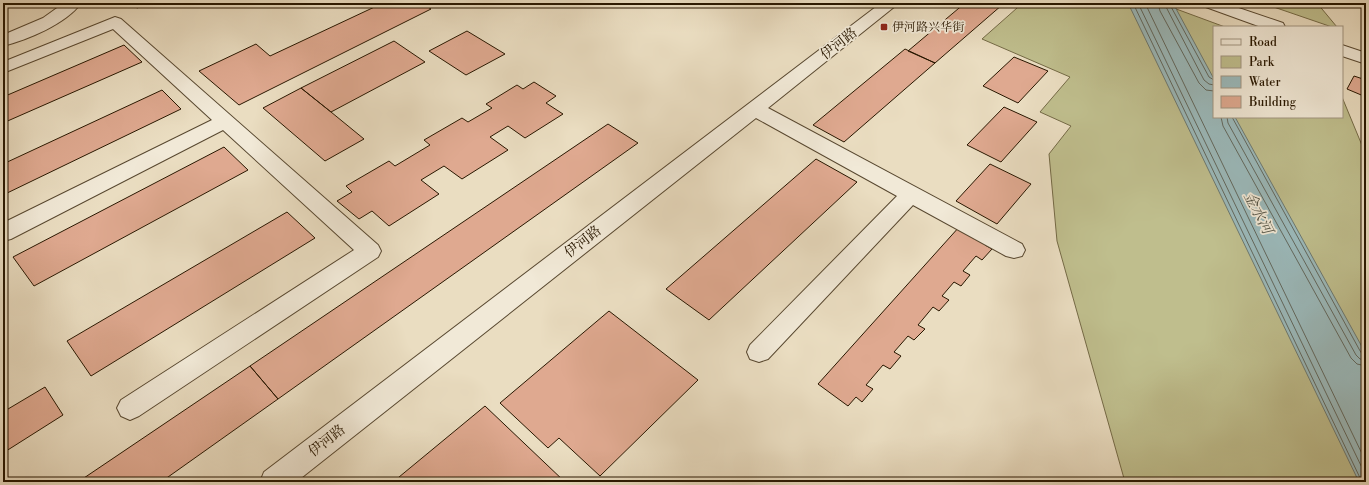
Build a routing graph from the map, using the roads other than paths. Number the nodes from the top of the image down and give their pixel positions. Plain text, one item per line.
1 (73, 3) edge
2 (892, 3) edge
3 (1208, 3) edge
4 (1273, 26) edge
5 (3, 41) edge
6 (1343, 50) edge
7 (1366, 59) edge
8 (3, 68) edge
9 (755, 109) junction
10 (226, 121) junction
11 (911, 194) junction
12 (3, 233) edge
13 (1014, 250) dead end
14 (760, 352) dead end
15 (130, 408) dead end
16 (274, 482) edge

1 - 5 street
2 - 9 street, 伊河路
3 - 4 street
6 - 7 street
8 - 10 street
9 - 11 street
9 - 16 street, 伊河路
10 - 12 street
10 - 15 street
11 - 13 street
11 - 14 street

